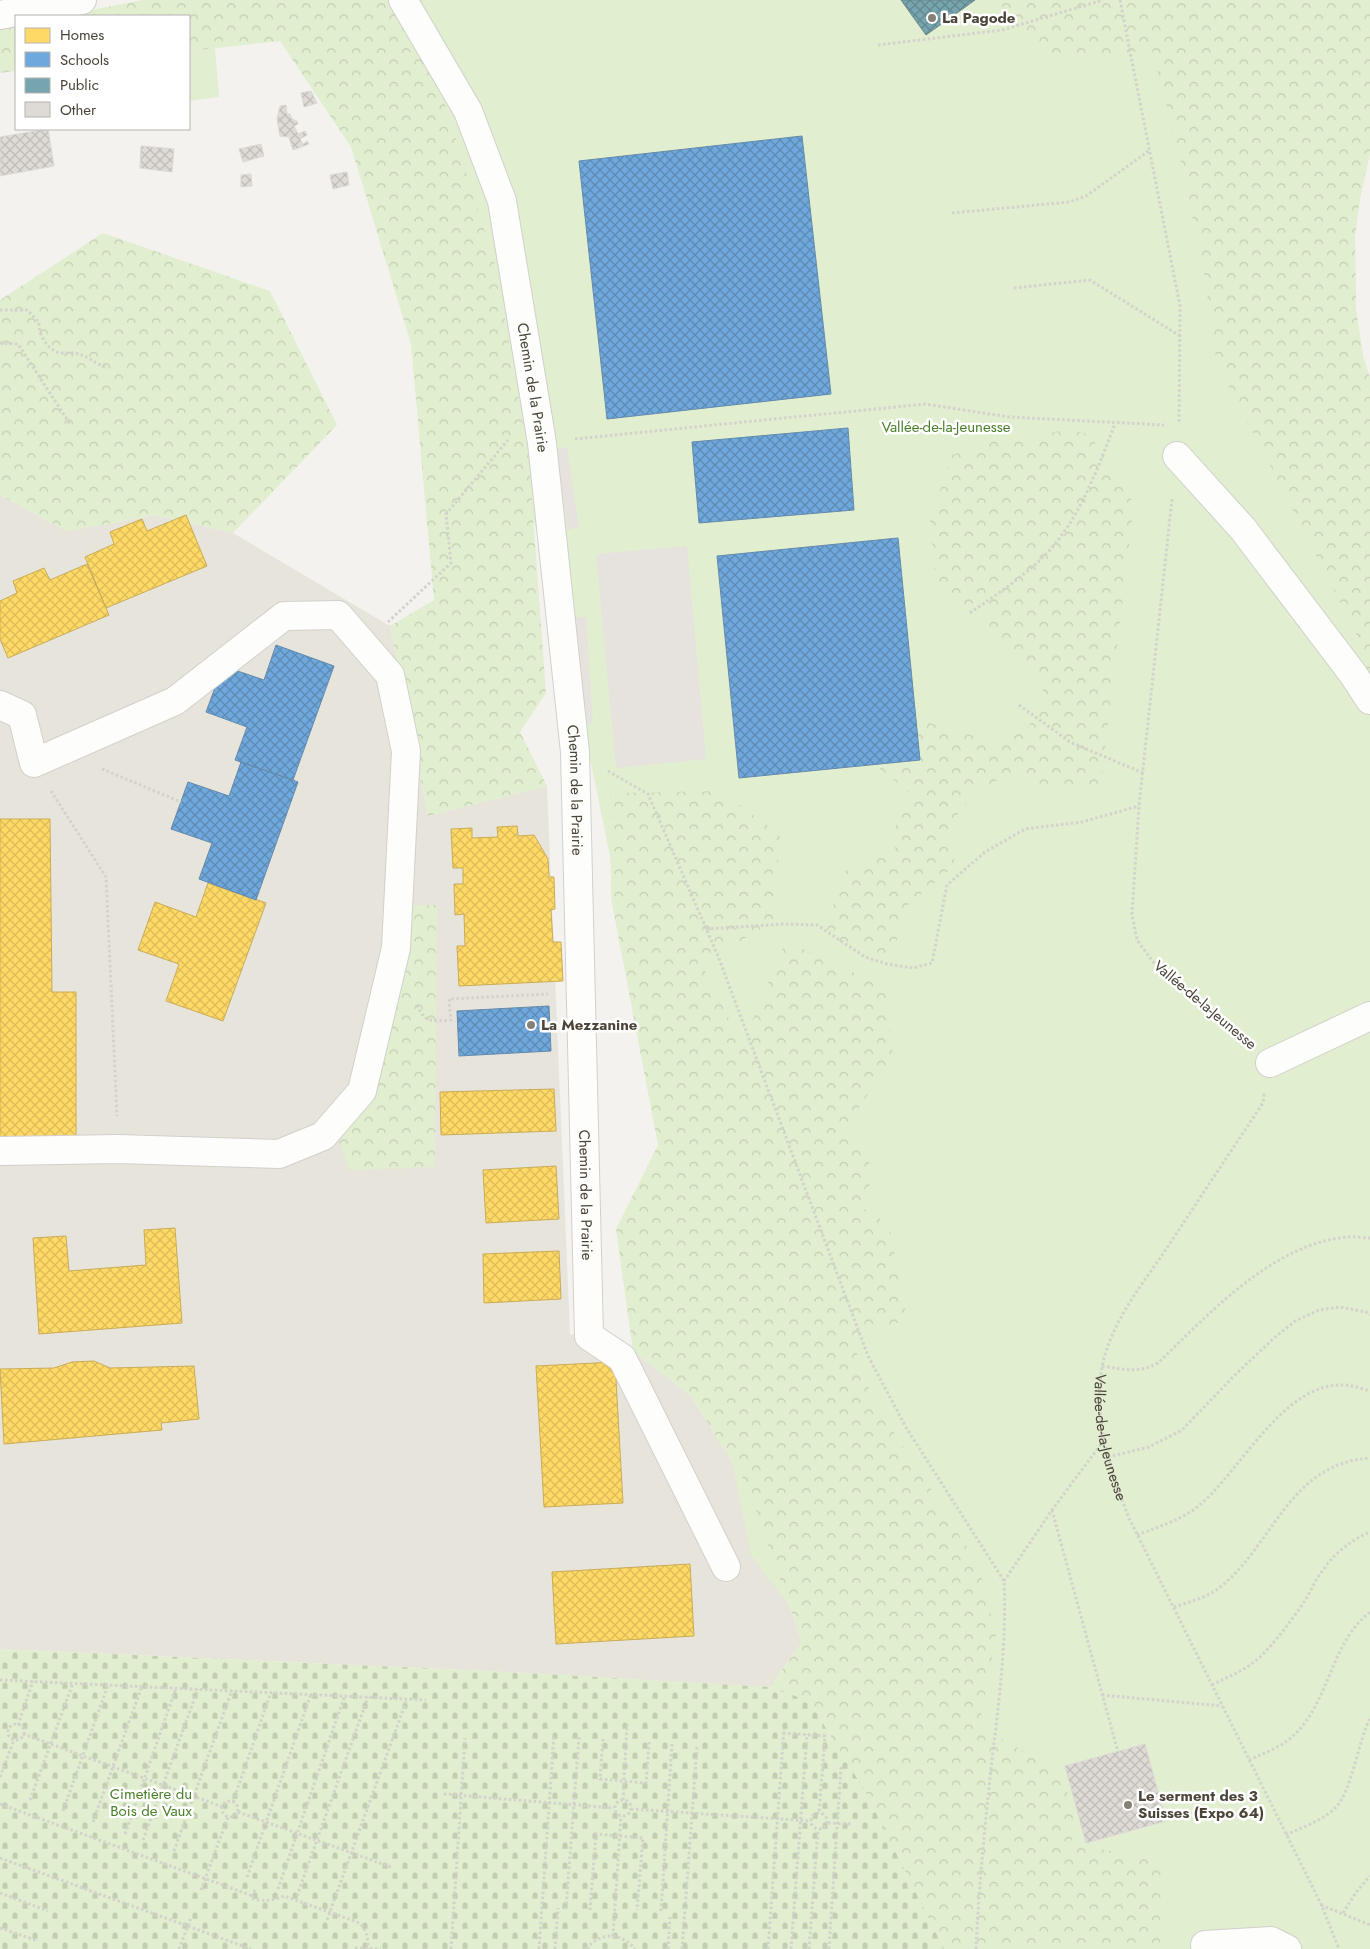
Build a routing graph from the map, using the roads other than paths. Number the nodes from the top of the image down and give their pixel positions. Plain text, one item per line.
1 (82, 0) edge
2 (404, 0) edge
3 (0, 15) edge
4 (1177, 456) road end
5 (1370, 700) edge
6 (0, 705) edge
7 (1370, 1016) edge
8 (1270, 1063) road end
9 (0, 1151) edge
10 (726, 1567) dead end
11 (1204, 1945) dead end
12 (1287, 1949) edge

1 - 3 street
2 - 10 street, Chemin de la Prairie
4 - 5 street
6 - 9 street
7 - 8 street
11 - 12 street

